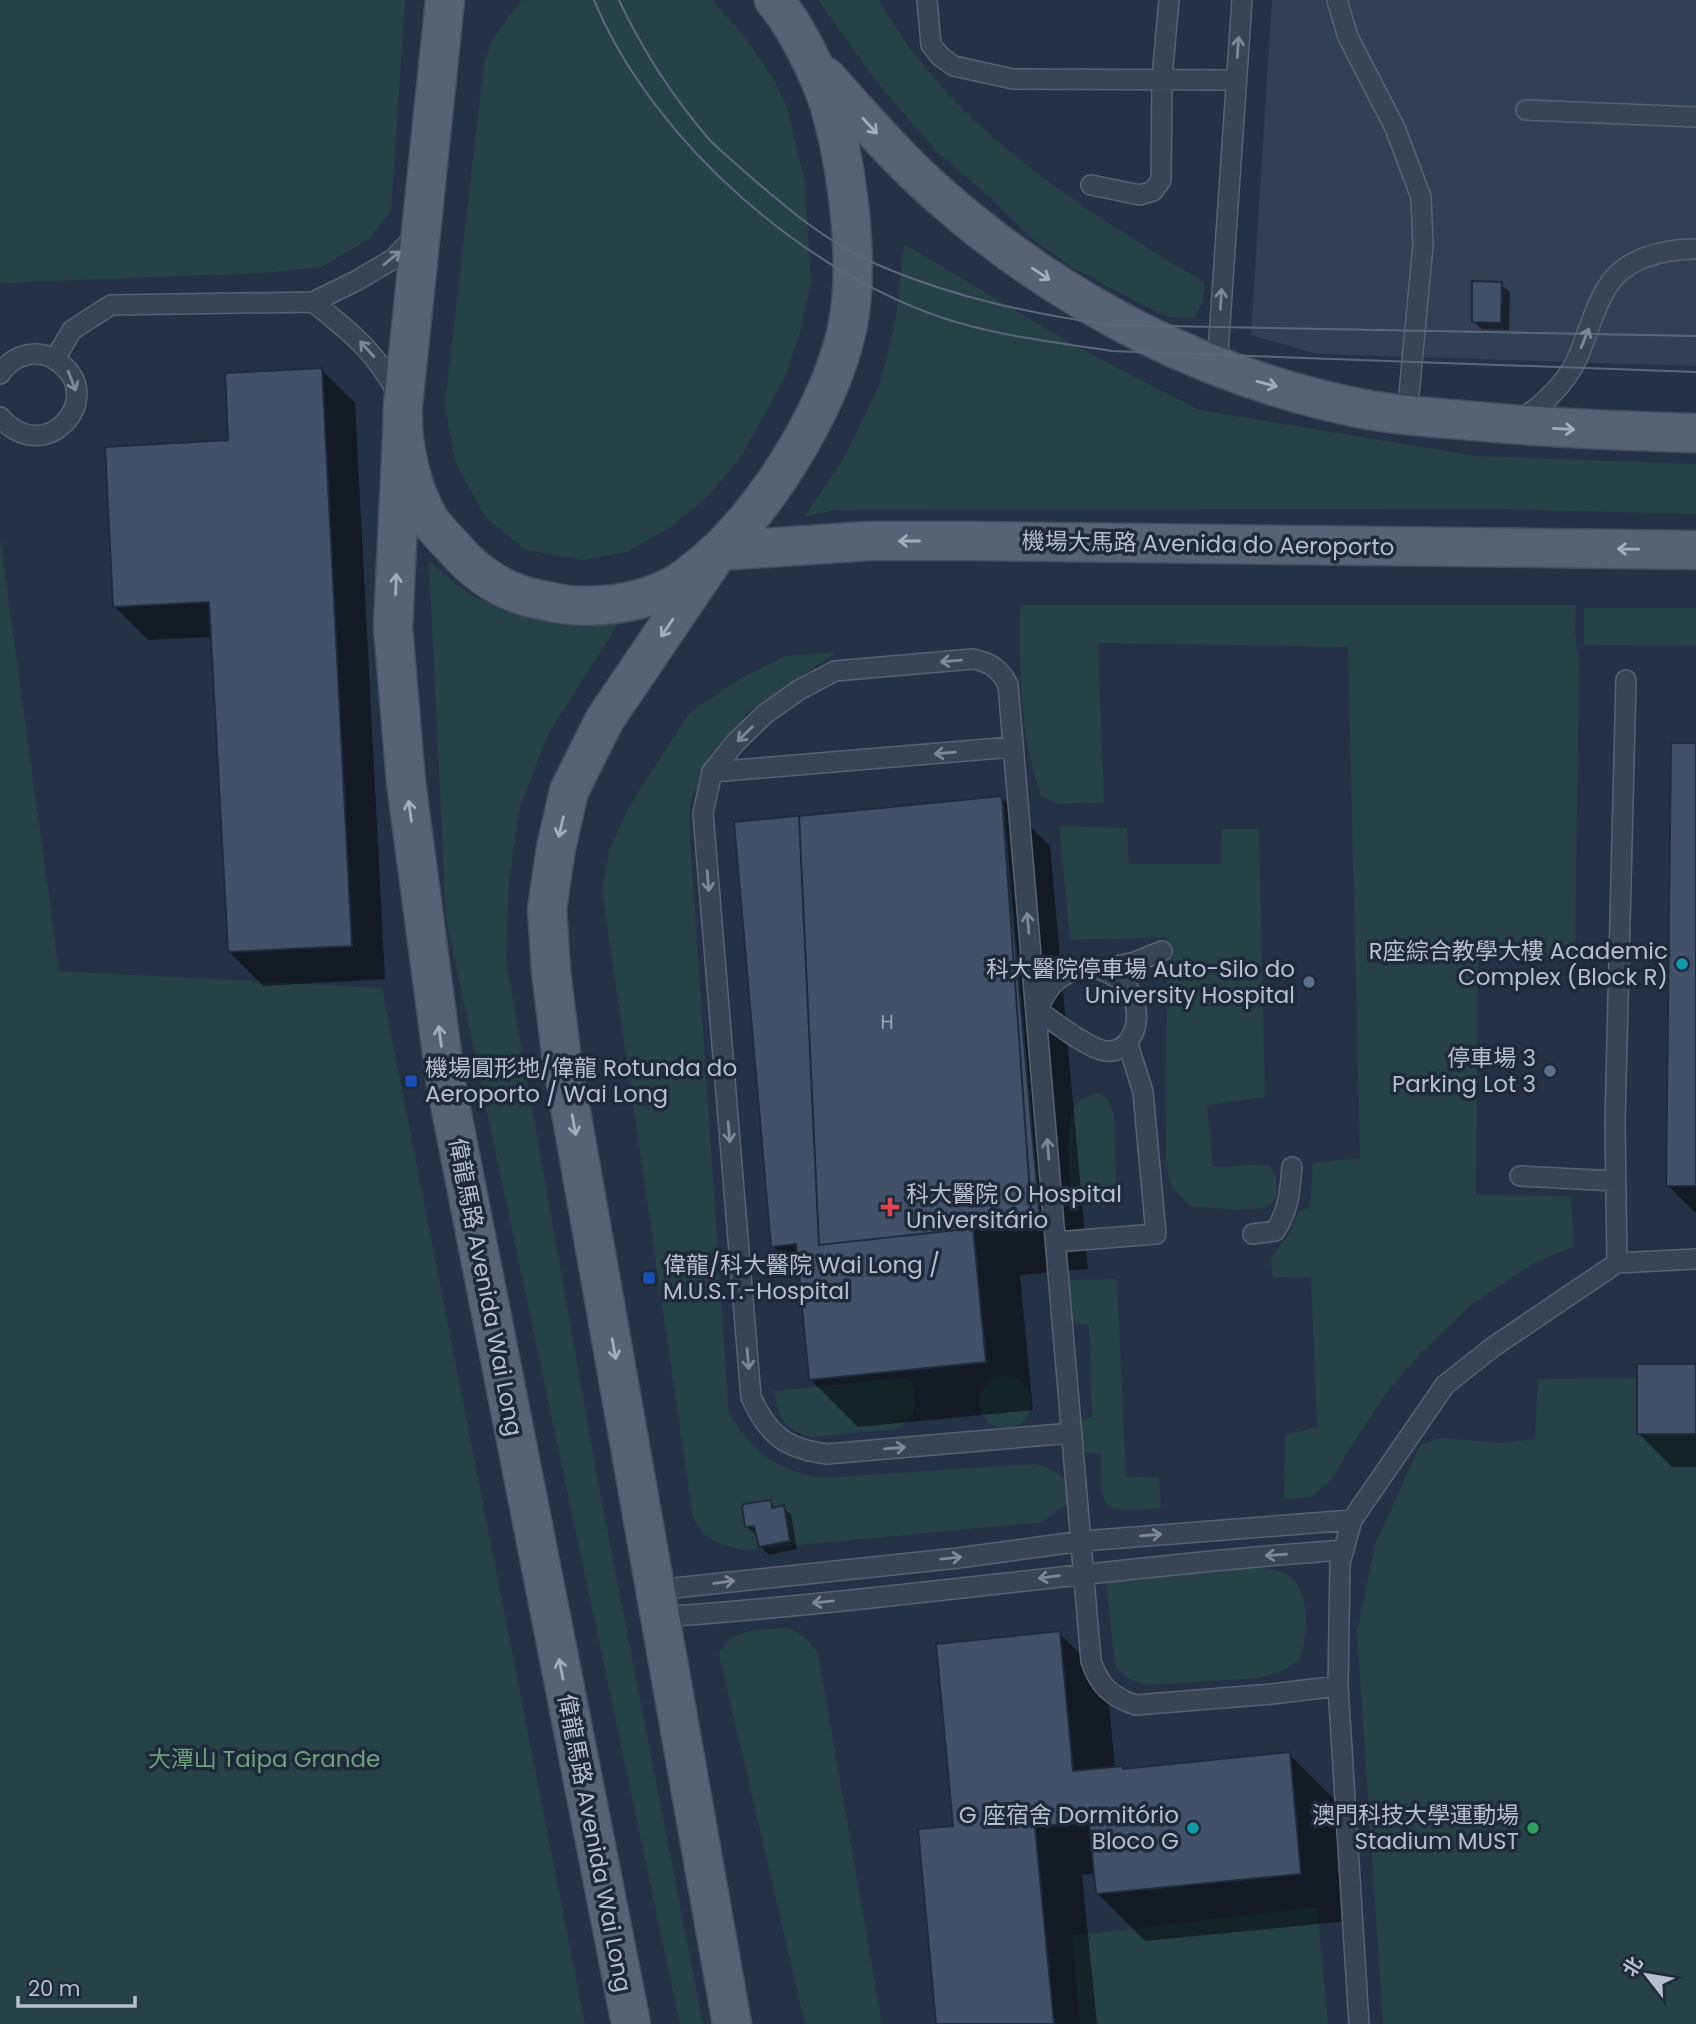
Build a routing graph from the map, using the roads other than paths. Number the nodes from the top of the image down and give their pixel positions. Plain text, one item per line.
1 (445, 0) edge
2 (463, 0) edge
3 (926, 0) edge
4 (1169, 0) edge
5 (1242, 0) edge
6 (1337, 0) edge
7 (775, 1) edge
8 (441, 41) junction
9 (808, 57) junction
10 (1162, 78) junction
11 (1236, 80) junction
12 (1526, 110) dead end
13 (1696, 117) edge
14 (1091, 186) dead end
15 (422, 229) junction
16 (1696, 249) edge
17 (313, 302) junction
18 (55, 359) junction
19 (1217, 367) junction
20 (0, 374) edge
21 (403, 411) junction
22 (1407, 415) junction
23 (0, 418) edge
24 (1510, 424) junction
25 (1696, 433) edge
26 (1696, 550) edge
27 (719, 551) junction
28 (1626, 680) dead end
29 (1013, 747) junction
30 (712, 772) junction
31 (1162, 951) dead end
32 (1104, 970) junction
33 (1037, 1010) junction
34 (1128, 1044) junction
35 (1292, 1167) dead end
36 (1520, 1176) dead end
37 (1616, 1181) junction
38 (1253, 1234) dead end
39 (1056, 1242) junction
40 (1696, 1259) edge
41 (1617, 1264) junction
42 (1072, 1433) junction
43 (1352, 1520) junction
44 (1083, 1541) junction
45 (1344, 1550) junction
46 (1085, 1573) junction
47 (659, 1604) junction
48 (1338, 1686) junction
49 (732, 2023) edge
50 (631, 2024) edge
51 (1359, 2024) edge

1 - 8 main road
2 - 8 main road
3 - 10 lane
4 - 10 lane
11 -> 5 lane
6 - 22 lane
7 - 9 main road
8 - 15 main road
9 -> 19 main road
9 - 27 main road
10 - 11 lane
10 - 14 lane
19 -> 11 lane
12 - 13 lane
17 -> 15 lane
15 - 21 main road
24 -> 16 lane
17 - 18 lane
21 -> 17 lane
18 - 20 lane
18 -> 23 lane
19 -> 22 main road
21 - 27 main road
50 -> 21 main road, 偉龍馬路 Avenida Wai Long
22 - 24 main road
24 -> 25 main road
26 -> 27 main road, 機場大馬路 Avenida do Aeroporto
27 -> 47 main road
28 - 37 lane
29 -> 30 lane
29 -> 30 lane
33 -> 29 lane
30 -> 42 lane
31 - 32 lane
32 - 33 lane
32 - 34 lane
33 - 34 lane
39 -> 33 lane
34 - 39 lane
35 - 38 lane
36 - 37 lane
37 - 41 lane
39 - 42 lane
40 - 41 lane
41 - 43 lane
42 - 44 lane
44 -> 43 lane
43 - 45 lane
44 - 46 lane
47 -> 44 lane
45 -> 46 lane
45 - 48 lane
46 -> 47 lane
46 - 48 lane
47 - 49 main road
48 - 51 lane

